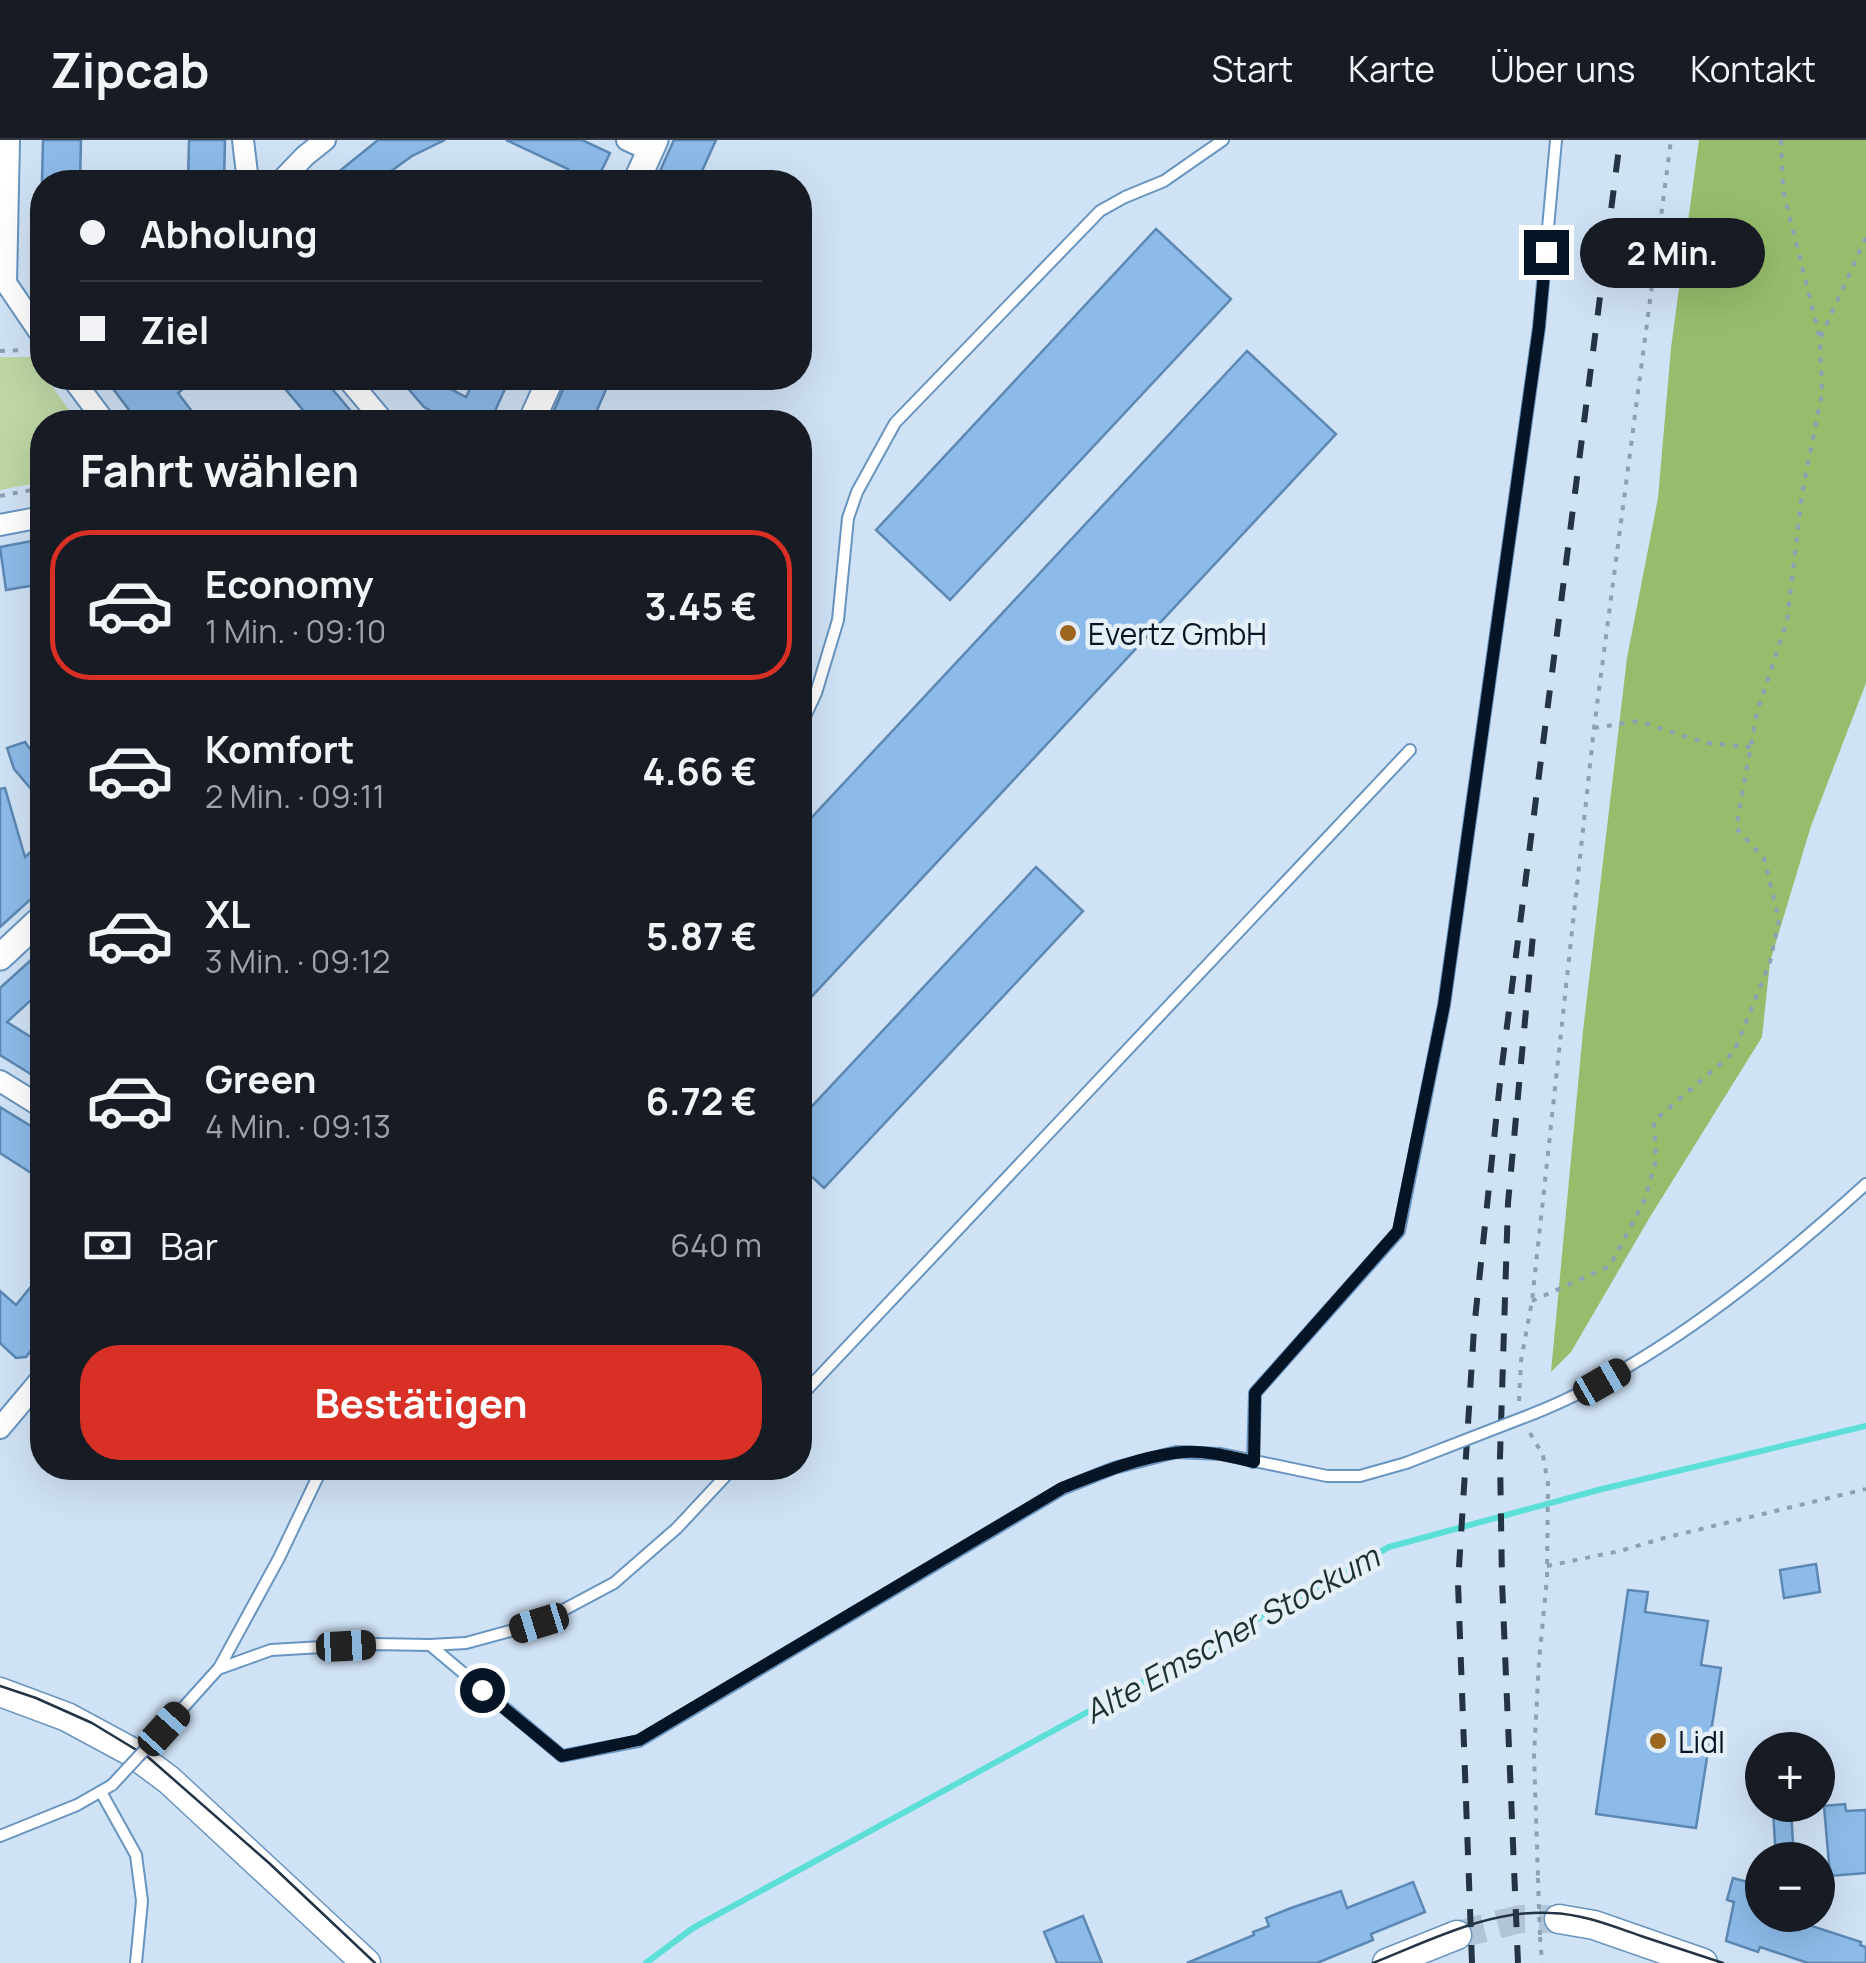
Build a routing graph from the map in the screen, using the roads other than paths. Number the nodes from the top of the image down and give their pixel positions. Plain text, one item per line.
1 (8, 140) edge
2 (243, 140) edge
3 (325, 140) edge
4 (1224, 140) edge
5 (1556, 140) edge
6 (644, 144) edge
7 (247, 170) edge
8 (292, 170) edge
9 (639, 170) edge
10 (3, 244) edge
11 (30, 329) edge
12 (357, 390) edge
13 (374, 410) edge
14 (30, 519) edge
15 (0, 524) edge
16 (812, 702) edge
17 (1410, 750) dead end
18 (30, 929) edge
19 (0, 957) edge
20 (0, 1081) edge
21 (30, 1100) edge
22 (1866, 1184) edge
23 (812, 1384) edge
24 (30, 1392) edge
25 (0, 1428) edge
26 (1254, 1462) junction
27 (316, 1480) edge
28 (722, 1480) edge
29 (430, 1645) junction
30 (218, 1669) junction
31 (0, 1692) edge
32 (101, 1792) junction
33 (0, 1836) edge
34 (1550, 1928) tunnel mouth
35 (1458, 1935) tunnel mouth
36 (136, 1963) edge
37 (366, 1963) edge
38 (1387, 1963) edge
39 (1702, 1963) edge

1 - 10 street
2 - 7 street
3 - 8 street
4 - 16 lane
5 - 26 lane
6 - 9 street
10 - 11 street
12 - 13 street
14 - 15 street
17 - 23 lane
18 - 19 street
20 - 21 street
22 - 26 lane, bridge
24 - 25 street
26 - 29 lane
27 - 30 lane
28 - 29 lane
29 - 30 lane
30 - 32 lane, bridge
31 - 37 main road
32 - 33 lane
32 - 36 lane
34 - 39 main road
35 - 38 main road

